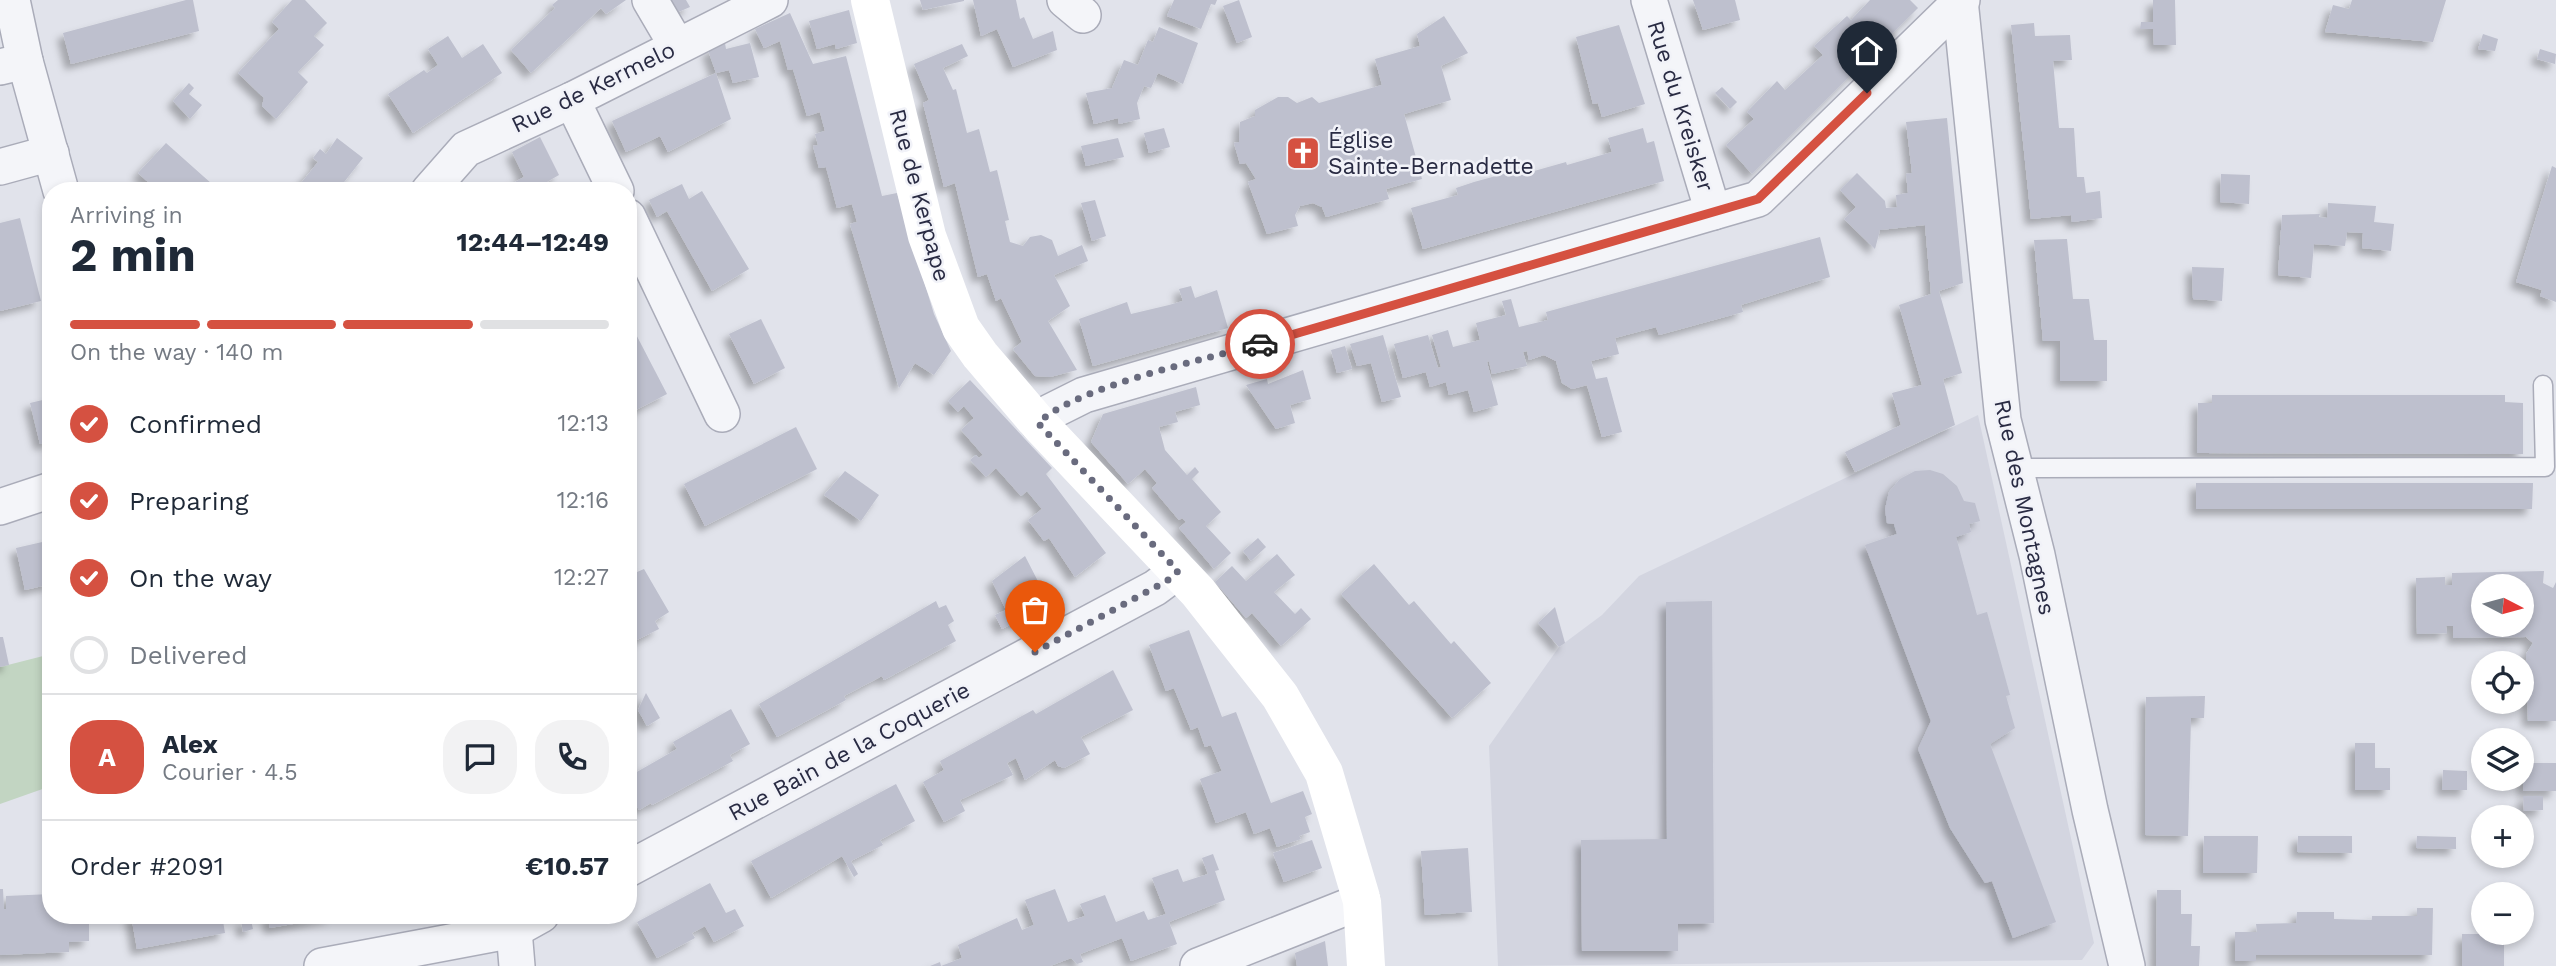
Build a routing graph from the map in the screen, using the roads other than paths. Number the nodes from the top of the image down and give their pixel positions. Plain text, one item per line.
1 (12, 0) edge
2 (650, 0) edge
3 (770, 0) edge
4 (870, 0) edge
5 (1649, 0) edge
6 (1961, 1) edge
7 (677, 46) junction
8 (13, 64) edge
9 (572, 100) junction
10 (51, 153) junction
11 (0, 167) edge
12 (59, 182) edge
13 (437, 182) edge
14 (611, 182) edge
15 (1713, 212) junction
16 (637, 236) edge
17 (2543, 385) dead end
18 (722, 414) dead end
19 (1038, 423) junction
20 (2015, 468) junction
21 (42, 493) edge
22 (0, 507) edge
23 (1178, 571) junction
24 (637, 864) edge
25 (1362, 901) junction
26 (504, 924) edge
27 (521, 924) edge
28 (322, 966) edge
29 (517, 966) edge
30 (1198, 966) edge
31 (1366, 966) edge
32 (2127, 966) edge

1 - 8 street
2 - 7 street
3 - 7 street, Rue de Kermelo
4 - 19 street, Rue de Kerpape
5 - 15 street, Rue du Kreisker
6 - 15 street
6 - 20 street, Rue des Montagnes
7 - 9 street, Rue de Kermelo
8 - 10 street
9 - 13 street, Rue de Kermelo
9 - 14 street
10 - 11 street
10 - 12 street
15 - 19 street
16 - 18 street
17 - 20 lane
19 - 23 street, Rue de Kerpape
20 - 32 street, Rue des Montagnes
21 - 22 street
23 - 24 street, Rue Bain de la Coquerie
23 - 25 street, Rue de Kerpape
25 - 30 street
25 - 31 street, Rue de Kerpape
26 - 28 street
27 - 29 street

